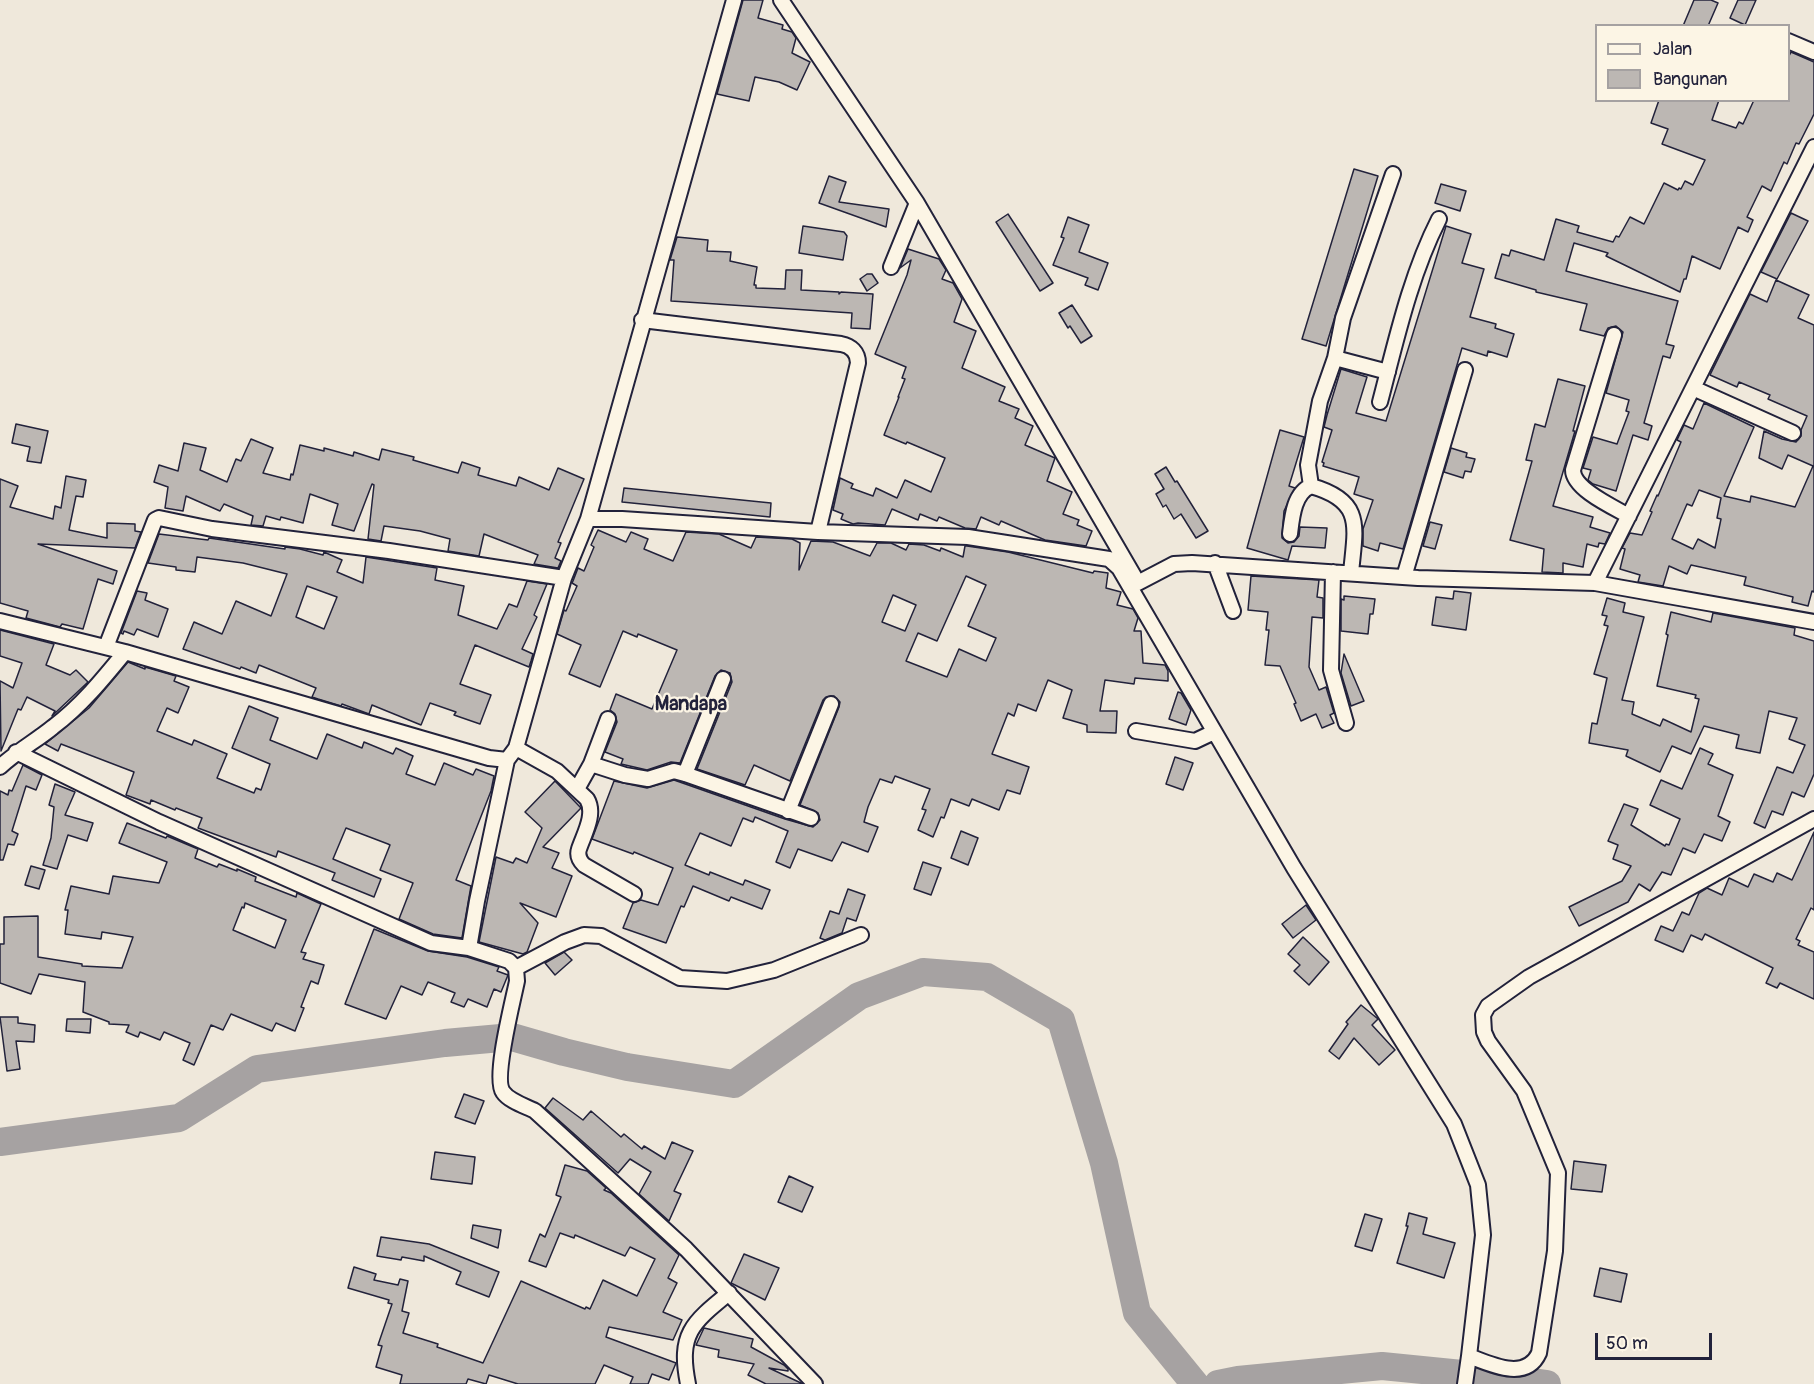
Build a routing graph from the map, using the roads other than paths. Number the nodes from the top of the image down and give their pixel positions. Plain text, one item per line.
1 (734, 0) edge
2 (781, 0) edge
3 (1790, 42) edge
4 (1814, 52) edge
5 (1814, 147) edge
6 (1393, 174) dead end
7 (917, 203) junction
8 (1439, 219) dead end
9 (891, 267) dead end
10 (642, 320) junction
11 (1614, 335) dead end
12 (1335, 357) junction
13 (1465, 370) dead end
14 (1388, 372) junction
15 (1693, 388) junction
16 (1380, 402) dead end
17 (1793, 433) dead end
18 (1311, 486) junction
19 (1629, 516) junction
20 (588, 519) junction
21 (818, 532) junction
22 (1290, 534) dead end
23 (1215, 563) junction
24 (1333, 572) junction
25 (1351, 573) junction
26 (1404, 577) junction
27 (564, 578) junction
28 (1137, 583) junction
29 (1595, 583) junction
30 (1233, 611) dead end
31 (0, 621) edge
32 (1814, 622) edge
33 (106, 647) junction
34 (125, 652) junction
35 (723, 678) dead end
36 (831, 704) dead end
37 (608, 719) dead end
38 (1346, 723) dead end
39 (1137, 731) dead end
40 (1214, 732) junction
41 (516, 748) junction
42 (16, 752) junction
43 (507, 760) junction
44 (591, 764) junction
45 (0, 766) edge
46 (685, 774) junction
47 (577, 789) junction
48 (788, 811) junction
49 (811, 819) dead end
50 (1814, 819) edge
51 (634, 894) dead end
52 (861, 935) dead end
53 (469, 948) junction
54 (516, 968) junction
55 (729, 1293) junction
56 (1468, 1360) junction
57 (688, 1384) edge
58 (815, 1384) edge
59 (1465, 1384) edge

1 - 10 street
2 - 7 street
3 - 4 street
5 - 15 street
6 - 12 street
7 - 9 street
7 - 28 street
8 - 14 street
10 - 20 street
10 - 21 street
11 - 19 street
12 - 14 street
12 - 18 street
13 - 26 street
14 - 16 street
15 - 17 street
15 - 19 street
18 - 22 street
18 - 25 street
19 - 29 street
20 - 21 street
20 - 27 street
21 - 28 street
23 - 24 street
23 - 28 street
23 - 30 street
24 - 25 street
24 - 38 street
25 - 26 street
26 - 29 street
27 - 33 street
27 - 41 street
28 - 40 street
29 - 32 street
31 - 33 street
33 - 34 street
34 - 42 street
34 - 43 street
35 - 46 street
36 - 48 street
37 - 44 street
39 - 40 street
40 - 56 street
41 - 43 street
41 - 47 street
42 - 45 street
42 - 53 street
43 - 53 street
44 - 46 street
44 - 47 street
46 - 48 street
47 - 51 street
48 - 49 street
50 - 56 street
52 - 54 street
53 - 54 street
54 - 55 street
55 - 57 street
55 - 58 street
56 - 59 street

